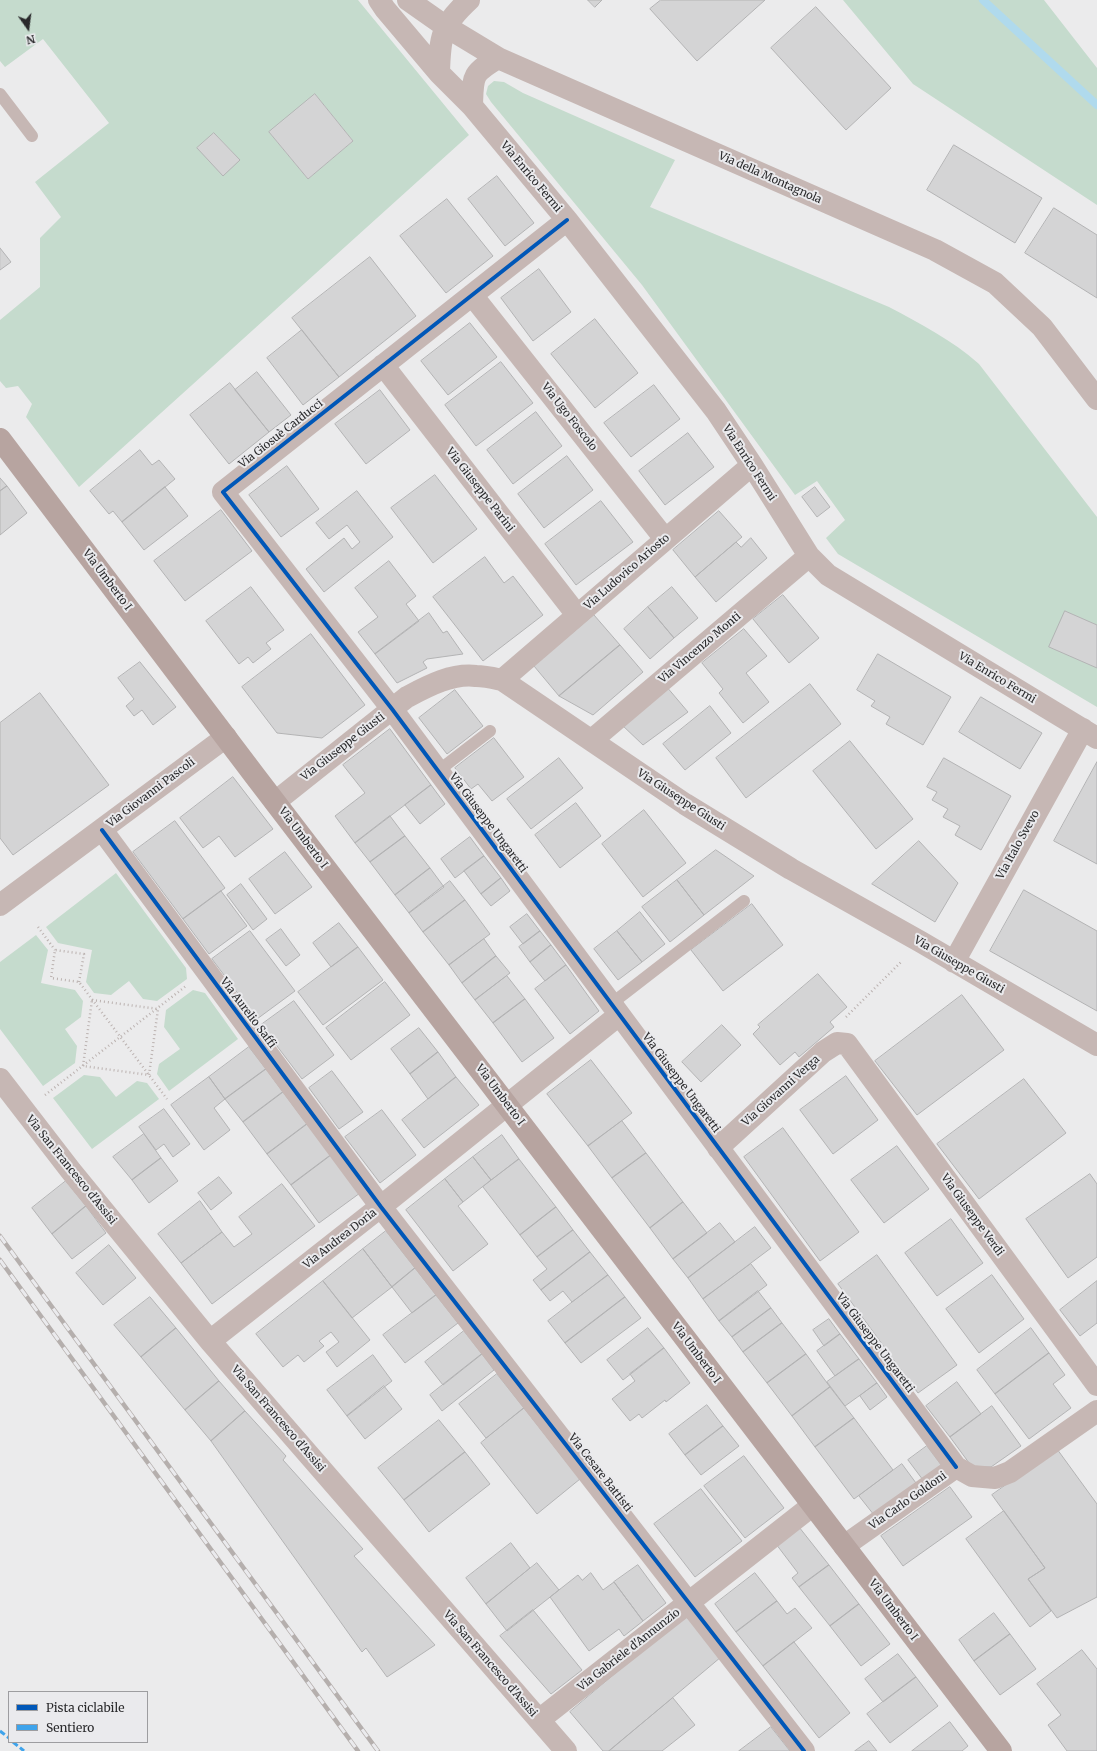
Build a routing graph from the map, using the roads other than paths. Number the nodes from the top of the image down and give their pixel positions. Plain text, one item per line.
1 (379, 0) edge
2 (408, 0) edge
3 (469, 0) edge
4 (445, 26) junction
5 (498, 58) junction
6 (439, 73) junction
7 (0, 94) edge
8 (472, 106) junction
9 (32, 136) dead end
10 (567, 220) junction
11 (472, 295) junction
12 (383, 365) junction
13 (1097, 399) edge
14 (0, 439) edge
15 (752, 465) junction
16 (665, 539) junction
17 (808, 556) junction
18 (577, 615) junction
19 (502, 680) junction
20 (392, 709) junction
21 (490, 731) dead end
22 (1090, 734) edge
23 (226, 737) junction
24 (592, 740) junction
25 (438, 771) junction
26 (275, 802) junction
27 (102, 830) junction
28 (744, 901) dead end
29 (0, 905) edge
30 (954, 962) junction
31 (615, 1009) junction
32 (842, 1044) joint
33 (1097, 1045) edge
34 (0, 1079) edge
35 (508, 1106) junction
36 (718, 1148) junction
37 (381, 1207) junction
38 (210, 1341) junction
39 (1097, 1385) edge
40 (1097, 1411) edge
41 (956, 1468) junction
42 (813, 1505) junction
43 (844, 1546) junction
44 (689, 1602) junction
45 (539, 1720) junction
46 (566, 1751) edge
47 (804, 1751) edge
48 (1001, 1751) edge

1 - 6 street, Via Enrico Fermi
2 - 4 street, Via della Montagnola
3 - 4 street
4 - 5 street, Via della Montagnola
4 - 6 street
5 - 8 street
5 - 13 street, Via della Montagnola
6 - 8 street, Via Enrico Fermi
7 - 9 lane
8 - 10 street, Via Enrico Fermi
10 - 11 street, Via Giosuè Carducci
10 - 15 street, Via Enrico Fermi
11 - 12 street, Via Giosuè Carducci
11 - 16 street, Via Ugo Foscolo
12 - 18 street, Via Giuseppe Parini
12 - 20 street, Via Giosuè Carducci
14 - 23 main road, Via Umberto I
15 - 16 street, Via Ludovico Ariosto
15 - 17 street, Via Enrico Fermi
16 - 18 street, Via Ludovico Ariosto
17 - 22 street, Via Enrico Fermi
17 - 24 street, Via Vincenzo Monti
18 - 19 street, Via Ludovico Ariosto
19 - 20 street, Via Giuseppe Giusti
19 - 24 street, Via Giuseppe Giusti
20 - 25 street, Via Giuseppe Ungaretti
20 - 26 street, Via Giuseppe Giusti
21 - 25 lane
22 - 30 street, Via Italo Svevo
23 - 26 main road, Via Umberto I
23 - 27 street, Via Giovanni Pascoli
24 - 30 street, Via Giuseppe Giusti
25 - 31 street, Via Giuseppe Ungaretti
26 - 35 main road, Via Umberto I
27 - 29 street, Via Giovanni Pascoli
27 - 37 street, Via Aurelio Saffi
28 - 31 lane
30 - 33 street, Via Giuseppe Giusti
31 - 35 street, Via Andrea Doria
31 - 36 street, Via Giuseppe Ungaretti
32 - 36 street, Via Giovanni Verga
32 - 39 street, Via Giuseppe Verdi
34 - 38 street, Via San Francesco d'Assisi
35 - 37 street, Via Andrea Doria
35 - 42 main road, Via Umberto I
36 - 41 street, Via Giuseppe Ungaretti
37 - 38 street, Via Andrea Doria
37 - 44 street, Via Cesare Battisti
38 - 45 street, Via San Francesco d'Assisi
40 - 41 street, Via Carlo Goldoni
41 - 43 street, Via Carlo Goldoni
42 - 43 main road, Via Umberto I
42 - 44 street, Via Gabriele d'Annunzio
43 - 48 main road, Via Umberto I
44 - 45 street, Via Gabriele d'Annunzio
44 - 47 street, Via Cesare Battisti
45 - 46 street, Via San Francesco d'Assisi

